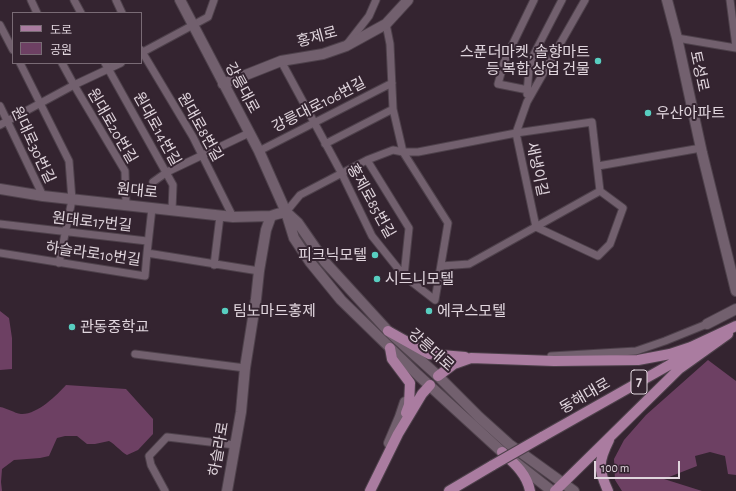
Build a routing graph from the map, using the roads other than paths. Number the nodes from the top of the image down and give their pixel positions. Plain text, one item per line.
1 (31, 0) edge
2 (74, 0) edge
3 (116, 0) edge
4 (180, 0) edge
5 (214, 0) edge
6 (376, 0) edge
7 (408, 0) edge
8 (534, 0) edge
9 (562, 0) edge
10 (585, 0) edge
11 (667, 0) edge
12 (730, 0) edge
13 (37, 12) edge
14 (80, 12) edge
15 (122, 12) edge
16 (386, 24) junction
17 (0, 25) edge
18 (193, 25) junction
19 (677, 38) junction
20 (346, 46) junction
21 (736, 47) edge
22 (12, 48) edge
23 (142, 52) edge
24 (281, 61) junction
25 (20, 64) edge
26 (63, 64) edge
27 (107, 66) edge
28 (392, 83) junction
29 (223, 84) junction
30 (74, 86) junction
31 (528, 90) junction
32 (527, 102) junction
33 (40, 104) junction
34 (0, 106) edge
35 (393, 109) junction
36 (8, 122) junction
37 (313, 122) junction
38 (0, 125) edge
39 (249, 133) junction
40 (516, 133) junction
41 (325, 144) junction
42 (701, 148) junction
43 (258, 151) junction
44 (403, 152) junction
45 (201, 155) junction
46 (367, 160) junction
47 (598, 166) junction
48 (167, 172) junction
49 (342, 174) junction
50 (153, 182) dead end
51 (0, 190) edge
52 (600, 191) junction
53 (43, 196) junction
54 (72, 200) junction
55 (126, 205) junction
56 (152, 208) junction
57 (172, 210) junction
58 (286, 212) junction
59 (220, 216) junction
60 (271, 216) junction
61 (233, 217) junction
62 (0, 224) edge
63 (536, 227) junction
64 (65, 232) junction
65 (147, 241) junction
66 (0, 253) edge
67 (147, 253) junction
68 (59, 263) junction
69 (214, 265) junction
70 (733, 265) edge
71 (441, 266) junction
72 (259, 271) junction
73 (404, 276) junction
74 (736, 291) edge
75 (736, 309) edge
76 (707, 324) joint
77 (736, 327) edge
78 (388, 331) junction
79 (390, 348) junction
80 (135, 354) dead end
81 (435, 355) junction
82 (471, 358) junction
83 (245, 368) junction
84 (438, 376) junction
85 (408, 380) junction
86 (430, 385) junction
87 (612, 433) junction
88 (398, 434) junction
89 (235, 445) junction
90 (502, 452) junction
91 (556, 488) edge
92 (165, 491) edge
93 (226, 491) edge
94 (370, 491) edge
95 (449, 491) edge
96 (530, 491) edge
97 (574, 491) edge
98 (608, 491) edge

1 - 13 street
2 - 14 street
3 - 15 street
4 - 18 street, 강릉대로
5 - 18 street
6 - 20 street
7 - 16 street, 홍제로
8 - 31 street
9 - 31 street
10 - 32 street, 새냉이길
11 - 19 street, 토성로
12 - 21 street
16 - 20 street, 홍제로
16 - 28 street
17 - 22 street
18 - 23 street
18 - 29 street, 강릉대로
19 - 21 street
19 - 42 street, 토성로
20 - 24 street, 홍제로
23 - 45 street, 원대로8번길
24 - 29 street, 홍제로
24 - 37 street, 홍제로85번길
25 - 33 street
26 - 30 street, 원대로20번길
27 - 30 street
27 - 48 street, 원대로14번길
28 - 35 street
28 - 37 street, 강릉대로106번길
29 - 39 street, 강릉대로
30 - 33 street
30 - 55 street, 원대로20번길
31 - 32 street
32 - 40 street, 새냉이길
33 - 36 street
33 - 54 street
34 - 36 street, 원대로30번길
35 - 41 street
35 - 44 street
36 - 38 street
36 - 53 street, 원대로30번길
37 - 41 street, 홍제로85번길
37 - 43 street, 강릉대로106번길
39 - 43 street, 강릉대로
39 - 45 street
40 - 44 street
40 - 47 street
40 - 63 street, 새냉이길
41 - 49 street, 홍제로85번길
42 - 47 street
42 - 70 street, 토성로
43 - 58 street, 강릉대로
44 - 46 street
44 - 71 street
45 - 48 street
45 - 61 street, 원대로8번길
46 - 49 street
46 - 73 street
47 - 52 street
48 - 50 street
48 - 57 street, 원대로14번길
49 - 58 street
49 - 73 street, 홍제로85번길
51 - 53 street, 원대로
52 - 63 street
52 - 63 street
53 - 54 street, 원대로
54 - 55 street, 원대로
54 - 64 street
55 - 56 street, 원대로
56 - 57 street, 원대로
56 - 65 street, 원대로17번길
57 - 59 street, 원대로
58 - 60 street, 원대로
58 - 78 street, 강릉대로
58 - 79 street, 강릉대로
59 - 61 street, 원대로
59 - 69 street
60 - 61 street, 원대로
60 - 72 street, 하슬라로
62 - 64 street, 원대로17번길
63 - 71 street
64 - 65 street, 원대로17번길
64 - 68 street
65 - 67 street
66 - 68 street, 하슬라로10번길
67 - 68 street, 하슬라로10번길
67 - 69 street, 하슬라로10번길
69 - 72 street, 하슬라로10번길
70 - 74 street, 토성로
71 - 73 street, 홍제로85번길
72 - 83 street, 하슬라로
75 - 76 street
76 - 81 street
77 - 82 main road
77 - 87 main road
77 - 95 main road, 동해대로 / 7, bridge
78 - 81 main road
78 - 84 street, 강릉대로
79 - 85 main road
79 - 86 street, 강릉대로
80 - 83 street
81 - 82 main road
82 - 84 main road
83 - 89 street, 하슬라로
84 - 86 street
84 - 91 street, 강릉대로
85 - 88 main road
85 - 94 street
86 - 88 main road
86 - 90 street, 강릉대로
87 - 91 main road
87 - 98 main road
88 - 94 main road
89 - 92 street
89 - 93 street, 하슬라로
90 - 91 street, 강릉대로
90 - 96 main road
91 - 97 street, 강릉대로

